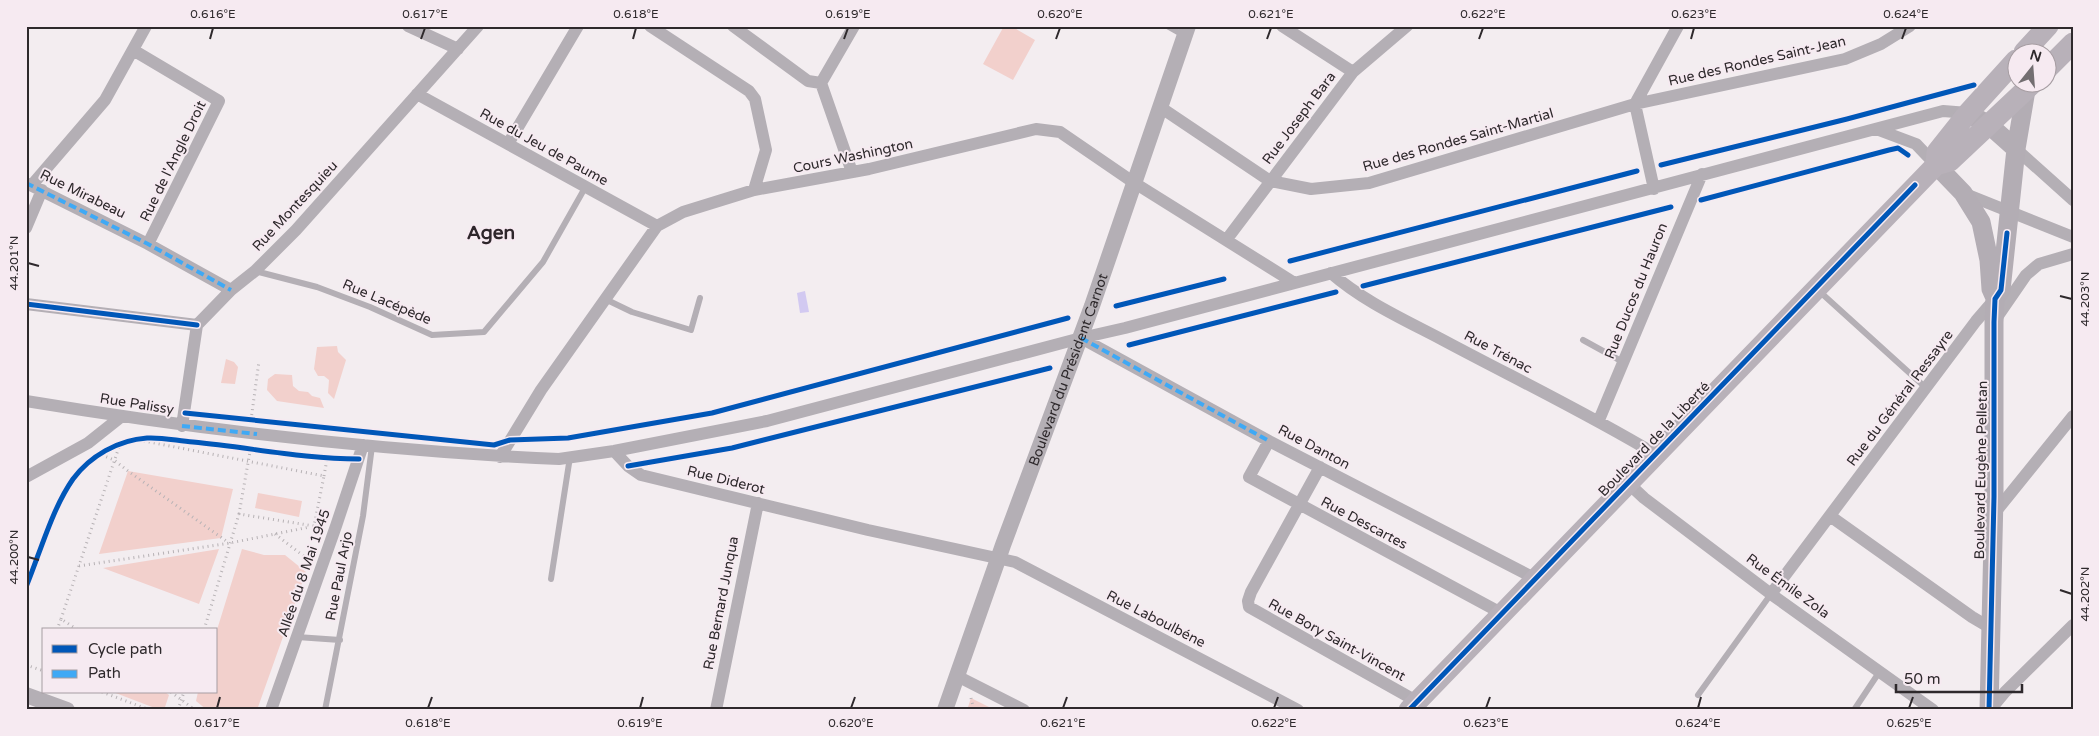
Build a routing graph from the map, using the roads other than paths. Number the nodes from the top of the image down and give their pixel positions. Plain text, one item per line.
1 (146, 26) edge
2 (408, 26) edge
3 (478, 26) edge
4 (578, 26) edge
5 (650, 26) edge
6 (733, 26) edge
7 (854, 26) edge
8 (1167, 26) edge
9 (1282, 26) edge
10 (1407, 26) edge
11 (1678, 26) edge
12 (1910, 26) edge
13 (2048, 26) edge
14 (1186, 31) edge
15 (2033, 42) edge
16 (2073, 43) edge
17 (458, 49) junction
18 (133, 50) junction
19 (2056, 60) edge
20 (2006, 71) edge
21 (1353, 72) junction
22 (821, 83) junction
23 (2023, 92) edge
24 (2029, 92) edge
25 (417, 94) junction
26 (1984, 95) junction
27 (1634, 104) junction
28 (1160, 107) junction
29 (1943, 111) junction
30 (1968, 113) junction
31 (1988, 124) junction
32 (1876, 129) junction
33 (508, 144) junction
34 (2016, 149) junction
35 (1936, 165) junction
36 (852, 172) junction
37 (1702, 174) junction
38 (1270, 181) junction
39 (1134, 182) junction
40 (34, 186) edge
41 (586, 186) junction
42 (1654, 189) junction
43 (754, 190) junction
44 (1963, 193) junction
45 (2073, 200) edge
46 (2009, 211) junction
47 (657, 226) junction
48 (26, 228) edge
49 (2073, 237) edge
50 (1227, 240) junction
51 (148, 244) junction
52 (2073, 254) edge
53 (255, 271) junction
54 (1331, 273) junction
55 (1293, 282) junction
56 (1816, 288) junction
57 (231, 290) junction
58 (700, 298) dead end
59 (605, 299) junction
60 (1995, 299) junction
61 (26, 304) edge
62 (1994, 322) junction
63 (197, 325) junction
64 (1081, 338) junction
65 (1583, 340) dead end
66 (1623, 362) junction
67 (1926, 387) junction
68 (26, 401) edge
69 (122, 416) junction
70 (2073, 416) edge
71 (1599, 420) junction
72 (182, 426) junction
73 (1269, 441) junction
74 (367, 445) junction
75 (614, 451) junction
76 (1655, 454) junction
77 (500, 456) junction
78 (570, 457) junction
79 (1320, 467) junction
80 (26, 478) edge
81 (1628, 483) junction
82 (758, 503) junction
83 (1299, 505) junction
84 (1830, 516) junction
85 (1993, 516) junction
86 (999, 558) junction
87 (551, 579) dead end
88 (1536, 579) junction
89 (1772, 594) junction
90 (1503, 614) junction
91 (2073, 625) edge
92 (1989, 627) junction
93 (297, 637) junction
94 (340, 640) junction
95 (1880, 671) junction
96 (957, 676) junction
97 (26, 695) edge
98 (1698, 695) dead end
99 (1414, 706) edge
100 (68, 710) edge
101 (271, 710) edge
102 (325, 710) edge
103 (716, 710) edge
104 (945, 710) edge
105 (1024, 710) edge
106 (1298, 710) edge
107 (1854, 710) edge
108 (1933, 710) edge
109 (1990, 710) edge

1 - 18 street
2 - 17 street
3 - 17 street, Rue Montesquieu
4 - 33 street
5 - 43 street
6 - 22 street
7 - 22 street
8 - 14 lane
9 - 21 street
10 - 21 street, Rue Joseph Bara
11 - 27 street
12 - 27 street, Rue des Rondes Saint-Jean
13 - 15 main road
14 - 28 street, Boulevard du Président Carnot
16 - 19 main road
17 - 25 street, Rue Montesquieu
18 - 40 street
18 - 51 street, Rue de l'Angle Droit
20 - 26 main road, Boulevard de la Liberté
21 - 38 street, Rue Joseph Bara
22 - 36 street
23 - 31 main road
24 - 34 main road, Boulevard Eugène Pelletan
25 - 33 street, Rue du Jeu de Paume
25 - 53 street, Rue Montesquieu
26 - 29 street
26 - 30 main road, Boulevard de la Liberté
27 - 38 street, Rue des Rondes Saint-Martial
27 - 42 street
28 - 38 street, Rue des Rondes Saint-Martial
28 - 39 street, Boulevard du Président Carnot
29 - 30 street
29 - 32 street
30 - 31 main road
30 - 35 main road, Boulevard de la Liberté
31 - 34 main road
31 - 35 main road
32 - 35 street
32 - 37 street
33 - 41 street, Rue du Jeu de Paume
34 - 45 street
34 - 46 main road, Boulevard Eugène Pelletan
35 - 44 main road
35 - 56 main road, Boulevard de la Liberté
36 - 39 street, Cours Washington
36 - 43 street, Cours Washington
37 - 42 street
37 - 66 street, Rue Ducos du Hauron
38 - 50 street, Rue Joseph Bara
39 - 50 street, Cours Washington
39 - 64 street, Boulevard du Président Carnot
40 - 48 street
40 - 51 street, Rue Mirabeau
41 - 47 street, Rue du Jeu de Paume
41 - 53 lane, Rue Lacépède
42 - 54 street
43 - 47 street, Cours Washington
44 - 46 street
44 - 60 main road
46 - 49 street
46 - 60 main road, Boulevard Eugène Pelletan
47 - 59 street, Cours Washington
50 - 55 street, Cours Washington
51 - 57 street, Rue Mirabeau
52 - 62 street
53 - 57 street, Rue Montesquieu
54 - 55 street
54 - 71 street, Rue Trénac
55 - 64 street
56 - 67 lane
56 - 76 main road, Boulevard de la Liberté
57 - 63 street, Rue Montesquieu
58 - 59 lane
59 - 77 street, Cours Washington
60 - 62 main road, Boulevard Eugène Pelletan
60 - 67 street, Rue du Général Ressayre
61 - 63 street
62 - 85 main road, Boulevard Eugène Pelletan
63 - 72 street
64 - 73 street, Rue Danton
64 - 75 street
64 - 86 street, Boulevard du Président Carnot
65 - 66 lane
66 - 71 street, Rue Ducos du Hauron
67 - 84 street, Rue du Général Ressayre
68 - 69 street, Rue Palissy
69 - 72 street, Rue Palissy
69 - 80 street
70 - 85 street
71 - 76 street, Rue Trénac
72 - 74 street, Rue Palissy
73 - 79 street, Rue Danton
73 - 83 street, Rue Descartes
74 - 77 street
74 - 93 street, Allée du 8 Mai 1945
74 - 94 lane, Rue Paul Arjo
75 - 78 street
75 - 82 street, Rue Diderot
76 - 81 main road, Boulevard de la Liberté
77 - 78 street
78 - 87 lane
79 - 83 street, Rue Bory Saint-Vincent
79 - 88 street, Rue Danton
81 - 88 main road, Boulevard de la Liberté
81 - 89 street, Rue Émile Zola
82 - 86 street, Rue Diderot
82 - 103 street, Rue Bernard Junqua
83 - 90 street, Rue Descartes
83 - 99 street, Rue Bory Saint-Vincent
84 - 89 street, Rue du Général Ressayre
84 - 92 street
85 - 92 main road, Boulevard Eugène Pelletan
86 - 96 street, Boulevard du Président Carnot
86 - 106 street, Rue Laboulbéne
88 - 90 main road, Boulevard de la Liberté
89 - 95 street, Rue Émile Zola
89 - 98 lane
90 - 99 main road, Boulevard de la Liberté
91 - 109 street
92 - 109 main road, Boulevard Eugène Pelletan
93 - 94 lane
93 - 101 street, Allée du 8 Mai 1945
94 - 102 lane, Rue Paul Arjo
95 - 107 lane
95 - 108 street, Rue Émile Zola
96 - 104 street, Boulevard du Président Carnot
96 - 105 street
97 - 100 street

